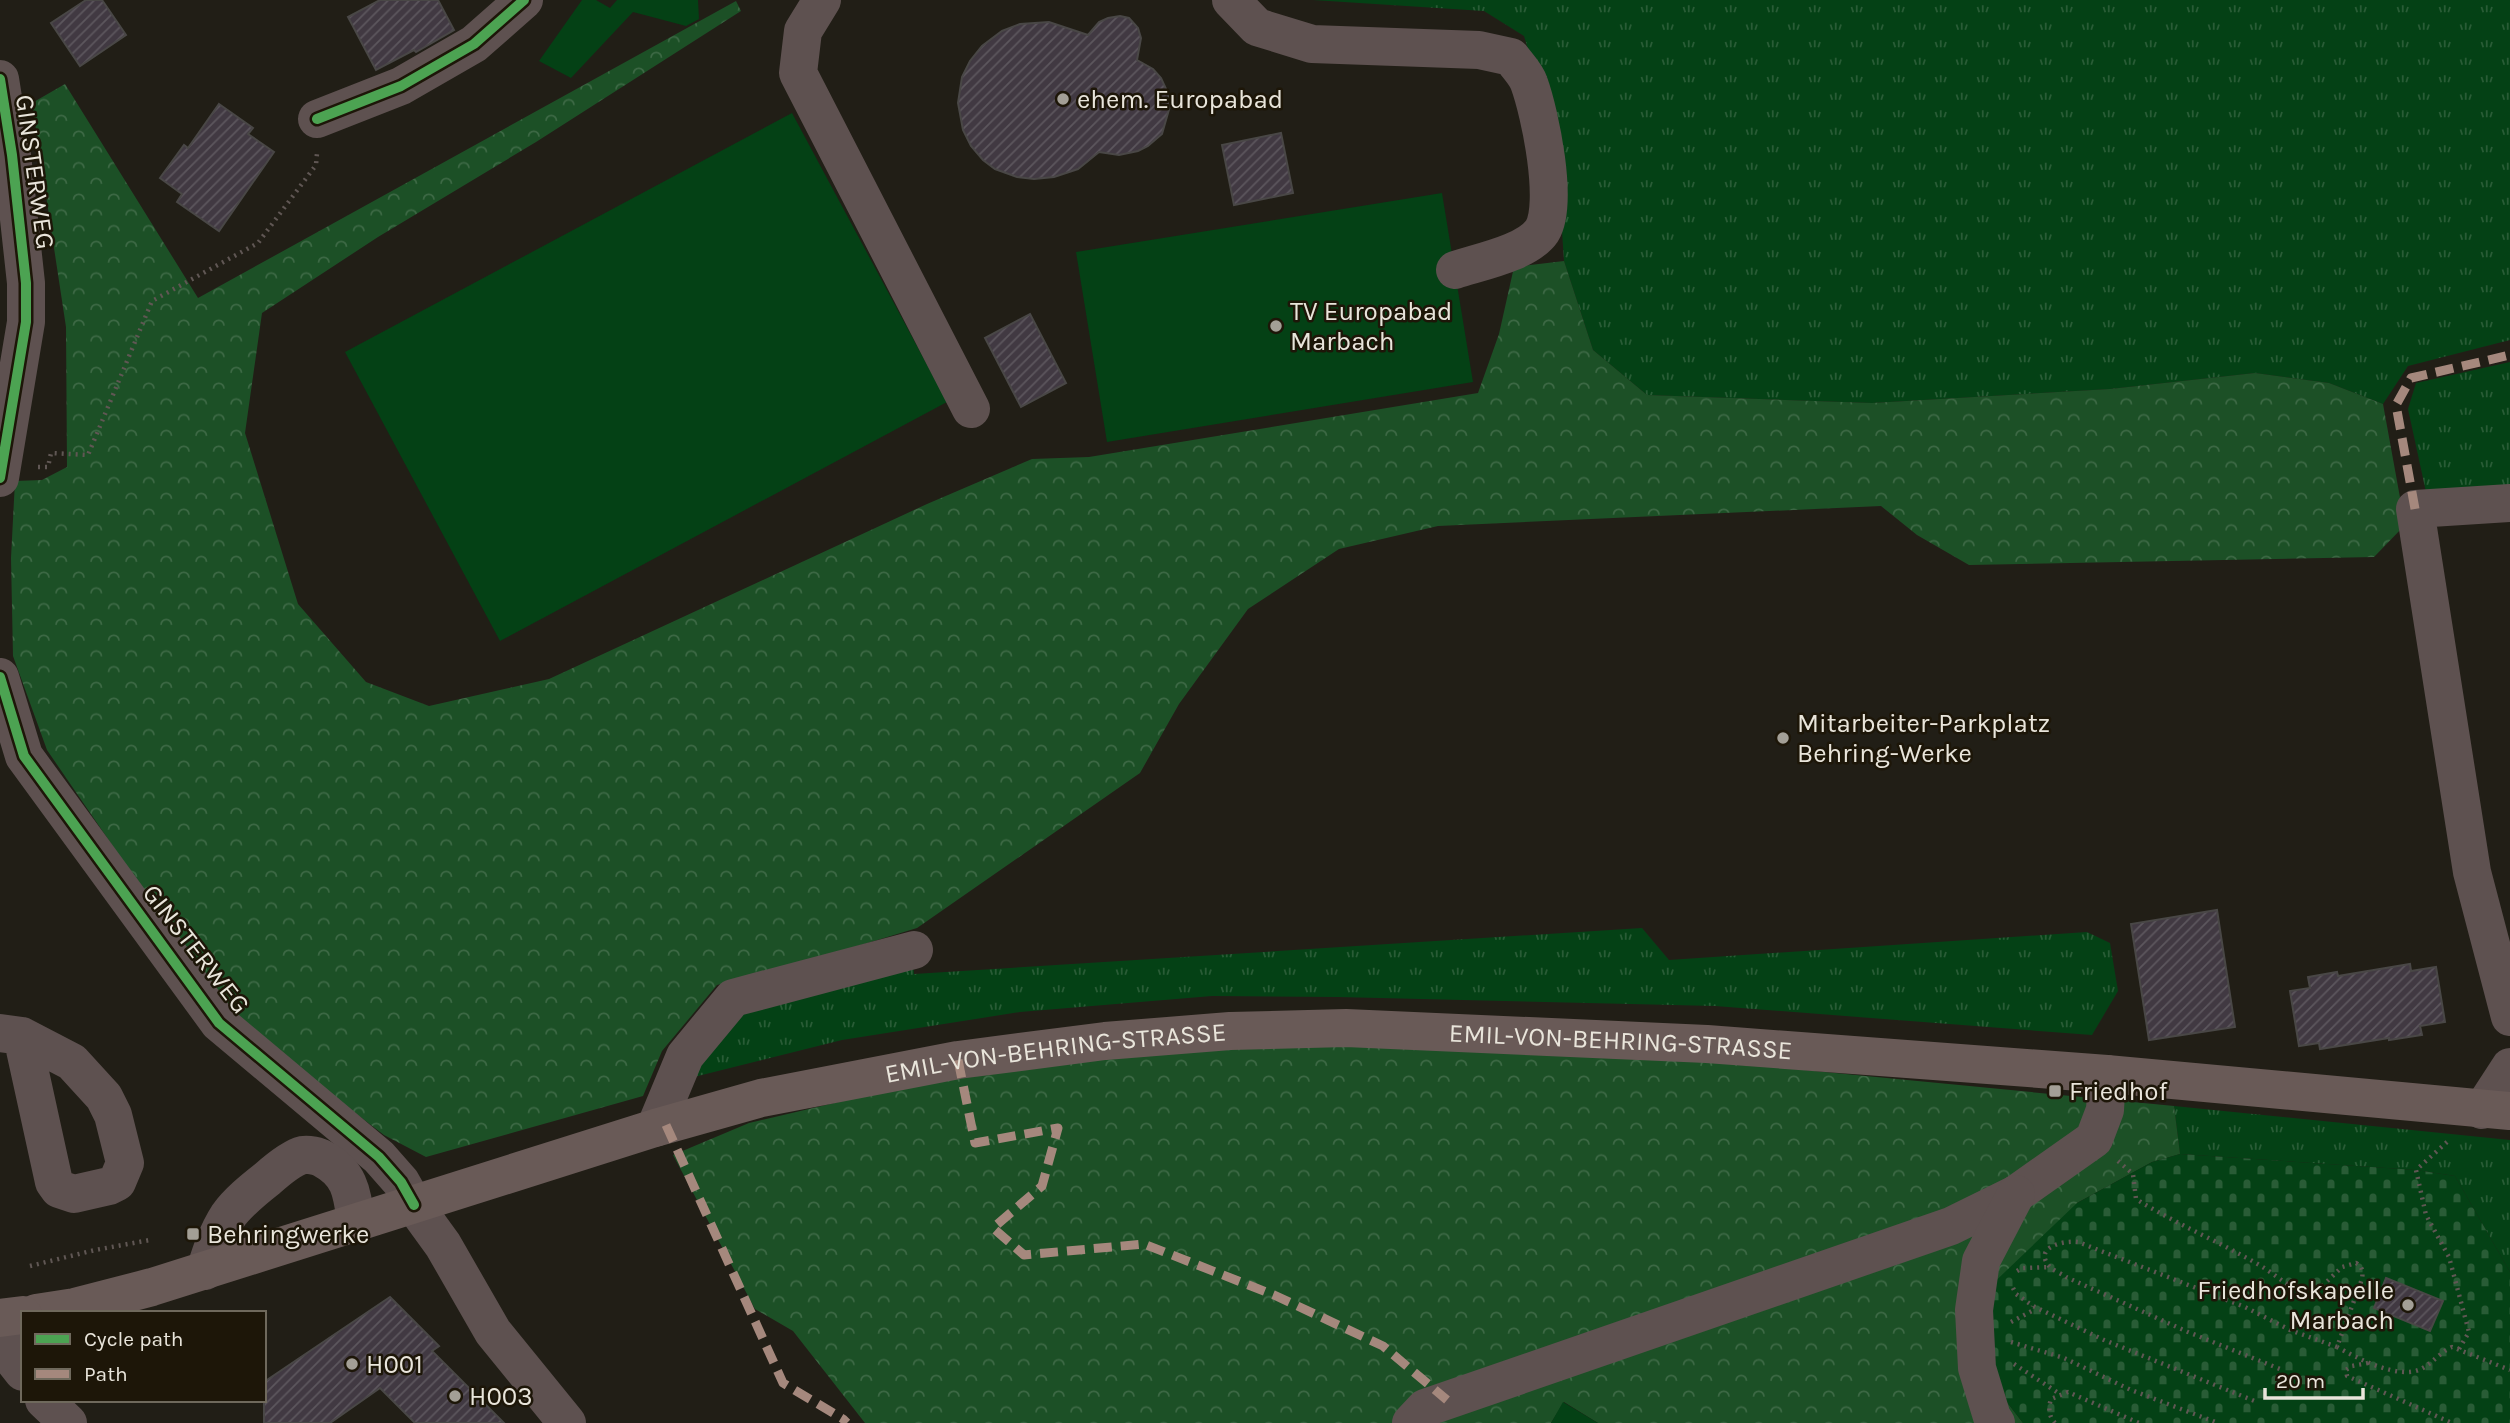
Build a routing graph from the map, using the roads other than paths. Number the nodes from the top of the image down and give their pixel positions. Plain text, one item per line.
1 (524, 0) edge
2 (822, 0) edge
3 (1231, 0) edge
4 (0, 79) edge
5 (317, 120) road end
6 (1455, 270) dead end
7 (971, 409) dead end
8 (1, 471) edge
9 (2510, 503) edge
10 (0, 677) edge
11 (914, 950) dead end
12 (2510, 1017) edge
13 (2510, 1067) edge
14 (2107, 1074) junction
15 (2496, 1111) edge
16 (655, 1128) junction
17 (2016, 1194) junction
18 (414, 1205) junction
19 (356, 1222) junction
20 (205, 1270) junction
21 (49, 1311) edge
22 (21, 1315) edge
23 (0, 1318) edge
24 (0, 1328) edge
25 (21, 1369) edge
26 (46, 1402) edge
27 (68, 1423) edge
28 (567, 1423) edge
29 (1411, 1423) edge
30 (1996, 1423) edge

1 - 5 street
2 - 7 street
3 - 6 street
4 - 8 street, GINSTERWEG
9 - 12 street
10 - 18 street, GINSTERWEG
11 - 16 street
13 - 15 street
14 - 15 main road, EMIL-VON-BEHRING-STRASSE
14 - 16 main road, EMIL-VON-BEHRING-STRASSE
14 - 17 street
16 - 18 main road, EMIL-VON-BEHRING-STRASSE
17 - 29 street
17 - 30 street
18 - 19 main road, EMIL-VON-BEHRING-STRASSE
18 - 28 street, GINSTERWEG
19 - 20 main road, EMIL-VON-BEHRING-STRASSE
19 - 20 street
20 - 21 main road, EMIL-VON-BEHRING-STRASSE
22 - 23 main road
24 - 25 street
26 - 27 street

